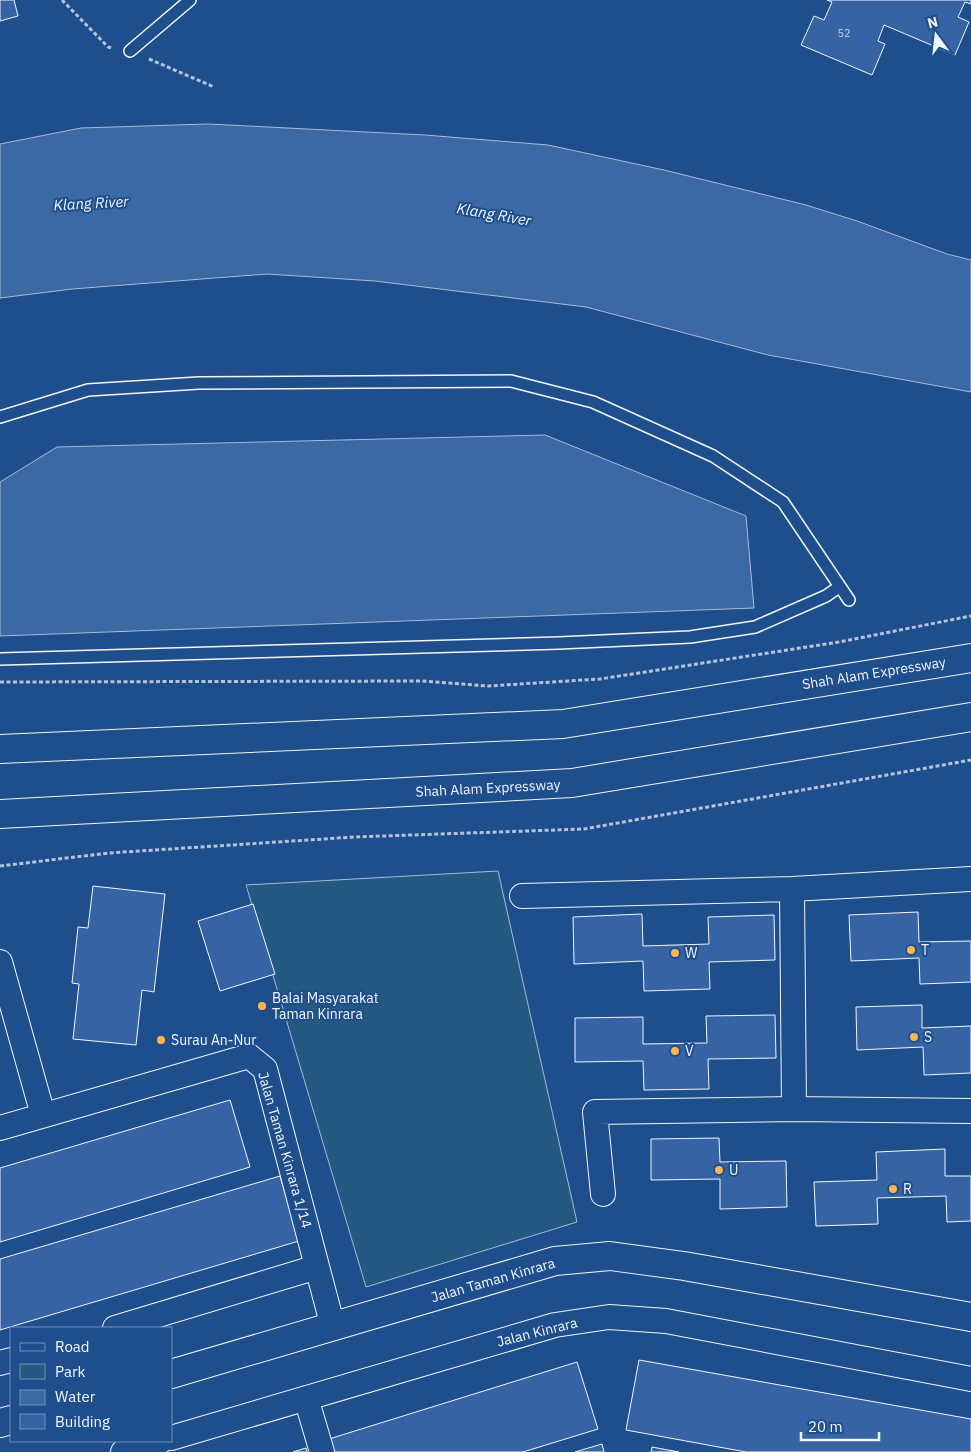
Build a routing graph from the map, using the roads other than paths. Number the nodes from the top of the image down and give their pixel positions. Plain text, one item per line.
1 (190, 0) edge
2 (130, 51) dead end
3 (0, 417) edge
4 (839, 587) junction
5 (849, 600) dead end
6 (971, 658) edge
7 (0, 659) edge
8 (971, 717) edge
9 (0, 739) edge
10 (42, 746) junction
11 (0, 749) edge
12 (0, 814) edge
13 (971, 879) edge
14 (792, 889) junction
15 (522, 896) dead end
16 (0, 962) edge
17 (794, 1110) junction
18 (971, 1111) edge
19 (43, 1115) junction
20 (0, 1128) edge
21 (603, 1194) dead end
22 (317, 1267) junction
23 (971, 1317) edge
24 (118, 1327) edge
25 (333, 1327) junction
26 (172, 1374) edge
27 (971, 1378) edge
28 (306, 1398) junction
29 (172, 1438) edge
30 (158, 1442) edge
31 (123, 1452) edge
32 (322, 1452) edge

1 - 2 lane
3 - 4 lane
4 - 5 lane
4 - 7 lane
6 - 10 main road, Shah Alam Expressway
8 - 12 main road, Shah Alam Expressway
9 - 10 main road
10 - 11 main road, Shah Alam Expressway
13 - 14 street
14 - 15 street
14 - 17 street
16 - 19 street
17 - 18 street
17 - 21 street
19 - 20 street, Jalan Taman Kinrara 1/14
19 - 22 street, Jalan Taman Kinrara 1/14
22 - 24 street
22 - 25 street, Jalan Taman Kinrara 1/14
23 - 25 main road, Jalan Taman Kinrara
25 - 26 main road, Jalan Taman Kinrara
27 - 28 street, Jalan Kinrara
28 - 29 street, Jalan Kinrara
28 - 32 street
30 - 31 street

